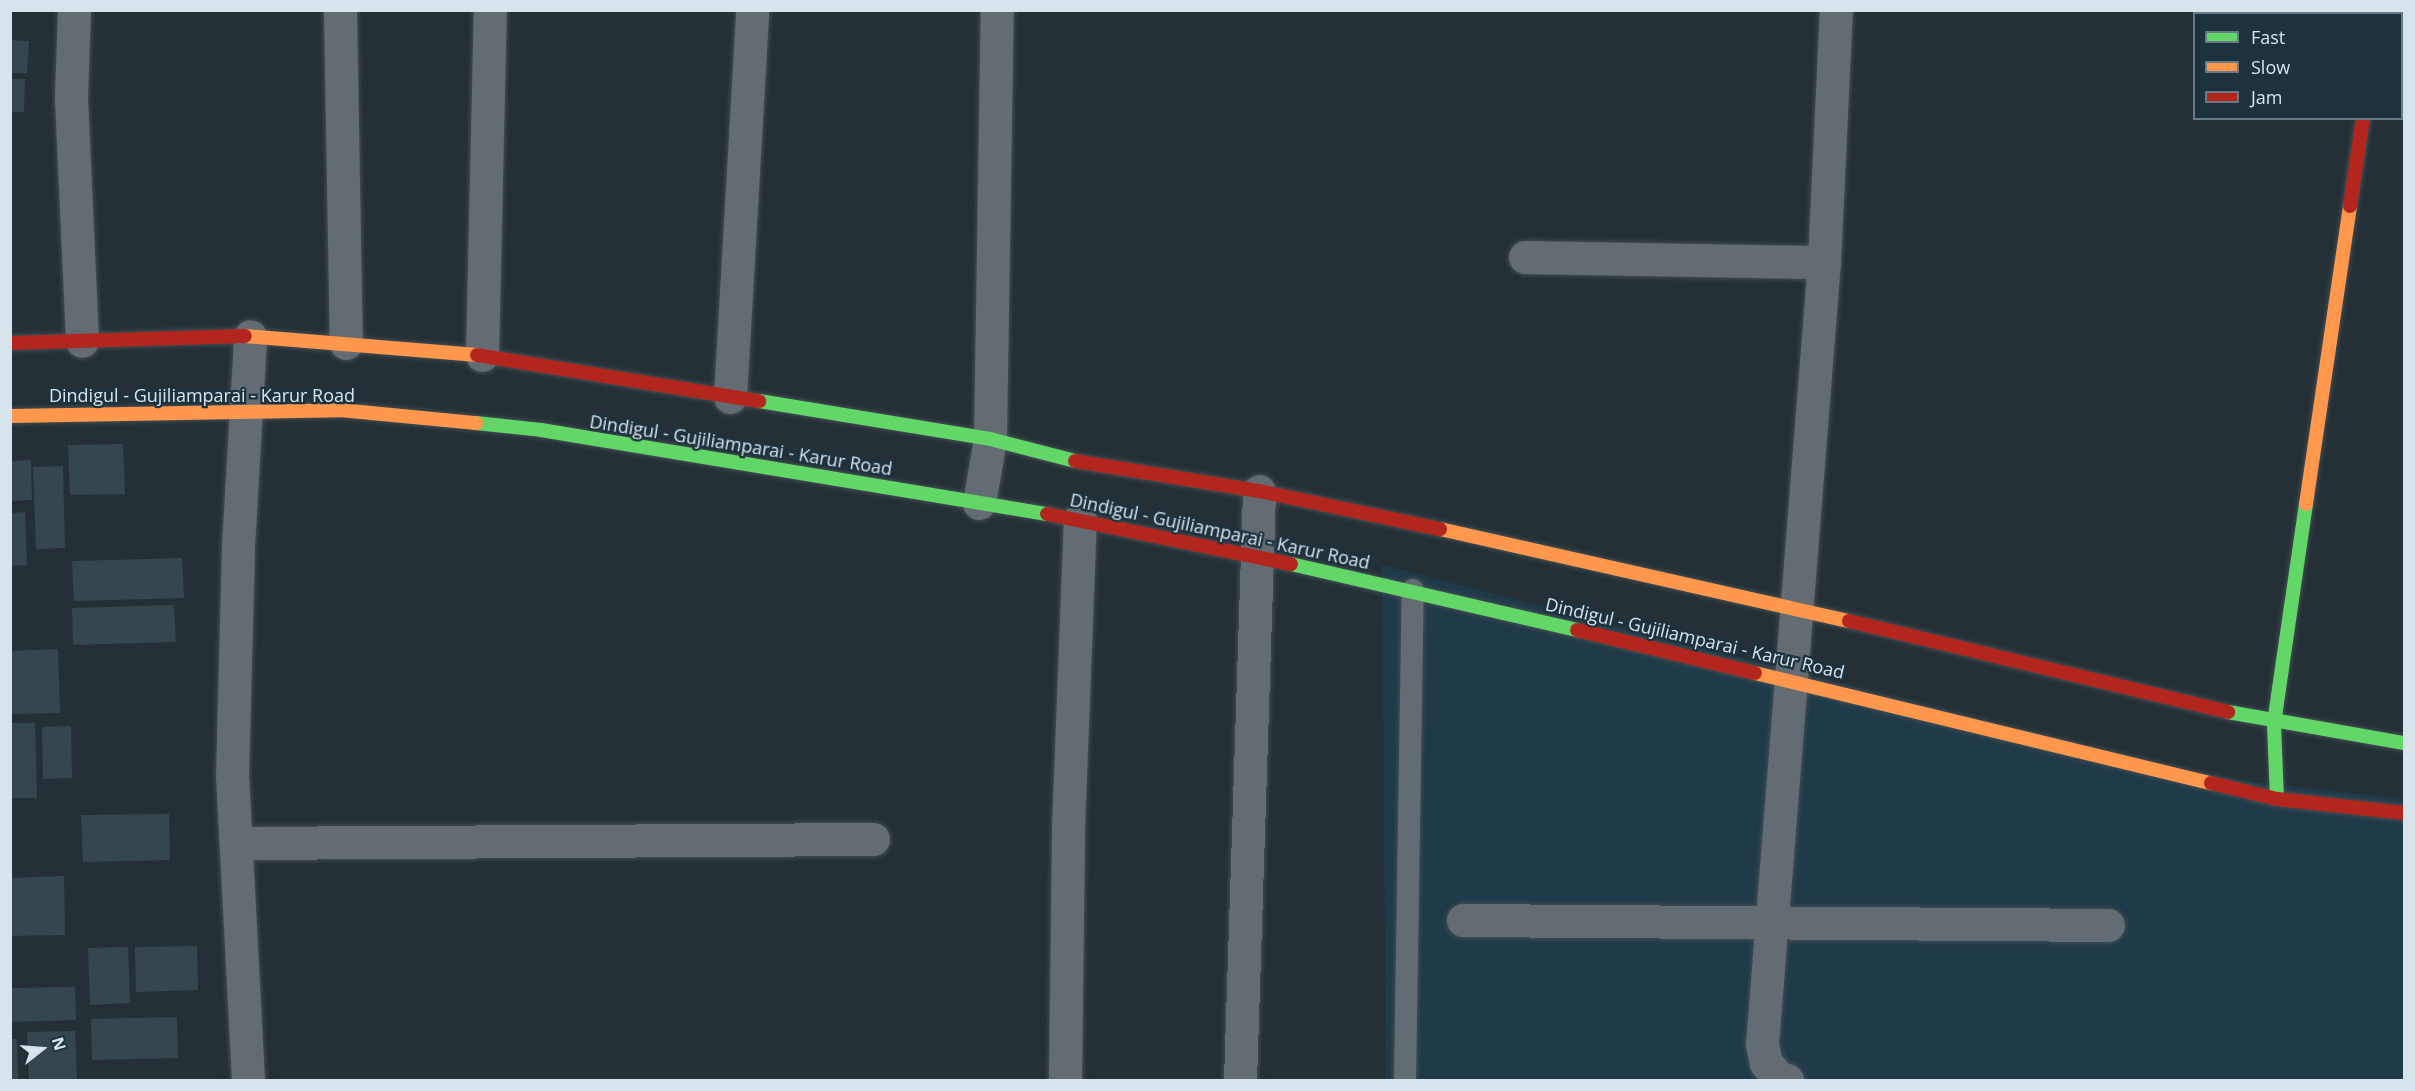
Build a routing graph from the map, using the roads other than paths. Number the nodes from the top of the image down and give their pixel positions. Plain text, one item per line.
1 (74, 10) edge
2 (340, 10) edge
3 (490, 10) edge
4 (752, 10) edge
5 (997, 10) edge
6 (1836, 10) edge
7 (2362, 120) edge
8 (1525, 257) dead end
9 (1824, 262) junction
10 (250, 336) junction
11 (82, 341) junction
12 (10, 343) edge
13 (346, 343) junction
14 (482, 355) junction
15 (730, 397) junction
16 (246, 413) junction
17 (10, 416) edge
18 (990, 439) junction
19 (1258, 491) junction
20 (979, 503) junction
21 (1080, 519) junction
22 (1257, 556) junction
23 (1413, 590) junction
24 (1798, 609) junction
25 (1789, 679) junction
26 (2274, 723) junction
27 (2404, 743) edge
28 (2277, 799) junction
29 (2404, 813) edge
30 (873, 839) dead end
31 (238, 843) junction
32 (1463, 920) dead end
33 (1769, 922) junction
34 (2108, 925) dead end
35 (248, 1080) edge
36 (1065, 1080) edge
37 (1240, 1080) edge
38 (1405, 1080) edge
39 (1787, 1080) edge

1 - 11 street
2 - 13 street
3 - 14 street
4 - 15 street
5 - 18 street
6 - 9 street
7 - 26 main road
8 - 9 street
9 - 24 street
10 - 11 main road
10 - 13 main road
10 - 16 street
11 - 12 main road
13 - 14 main road
14 - 15 main road
15 - 18 main road
16 - 17 main road, Dindigul - Gujiliamparai - Karur Road
16 - 20 main road, Dindigul - Gujiliamparai - Karur Road
16 - 31 street
18 - 19 main road
18 - 20 street
19 - 22 street
19 - 24 main road
20 - 21 main road, Dindigul - Gujiliamparai - Karur Road
21 - 22 main road, Dindigul - Gujiliamparai - Karur Road
21 - 36 street
22 - 23 main road, Dindigul - Gujiliamparai - Karur Road
22 - 37 street
23 - 25 main road, Dindigul - Gujiliamparai - Karur Road
23 - 38 lane
24 - 25 street
24 - 26 main road
25 - 28 main road, Dindigul - Gujiliamparai - Karur Road
25 - 33 street
26 - 27 main road
26 - 28 main road
28 - 29 main road, Dindigul - Gujiliamparai - Karur Road
30 - 31 street
31 - 35 street
32 - 33 street
33 - 34 street
33 - 39 street

